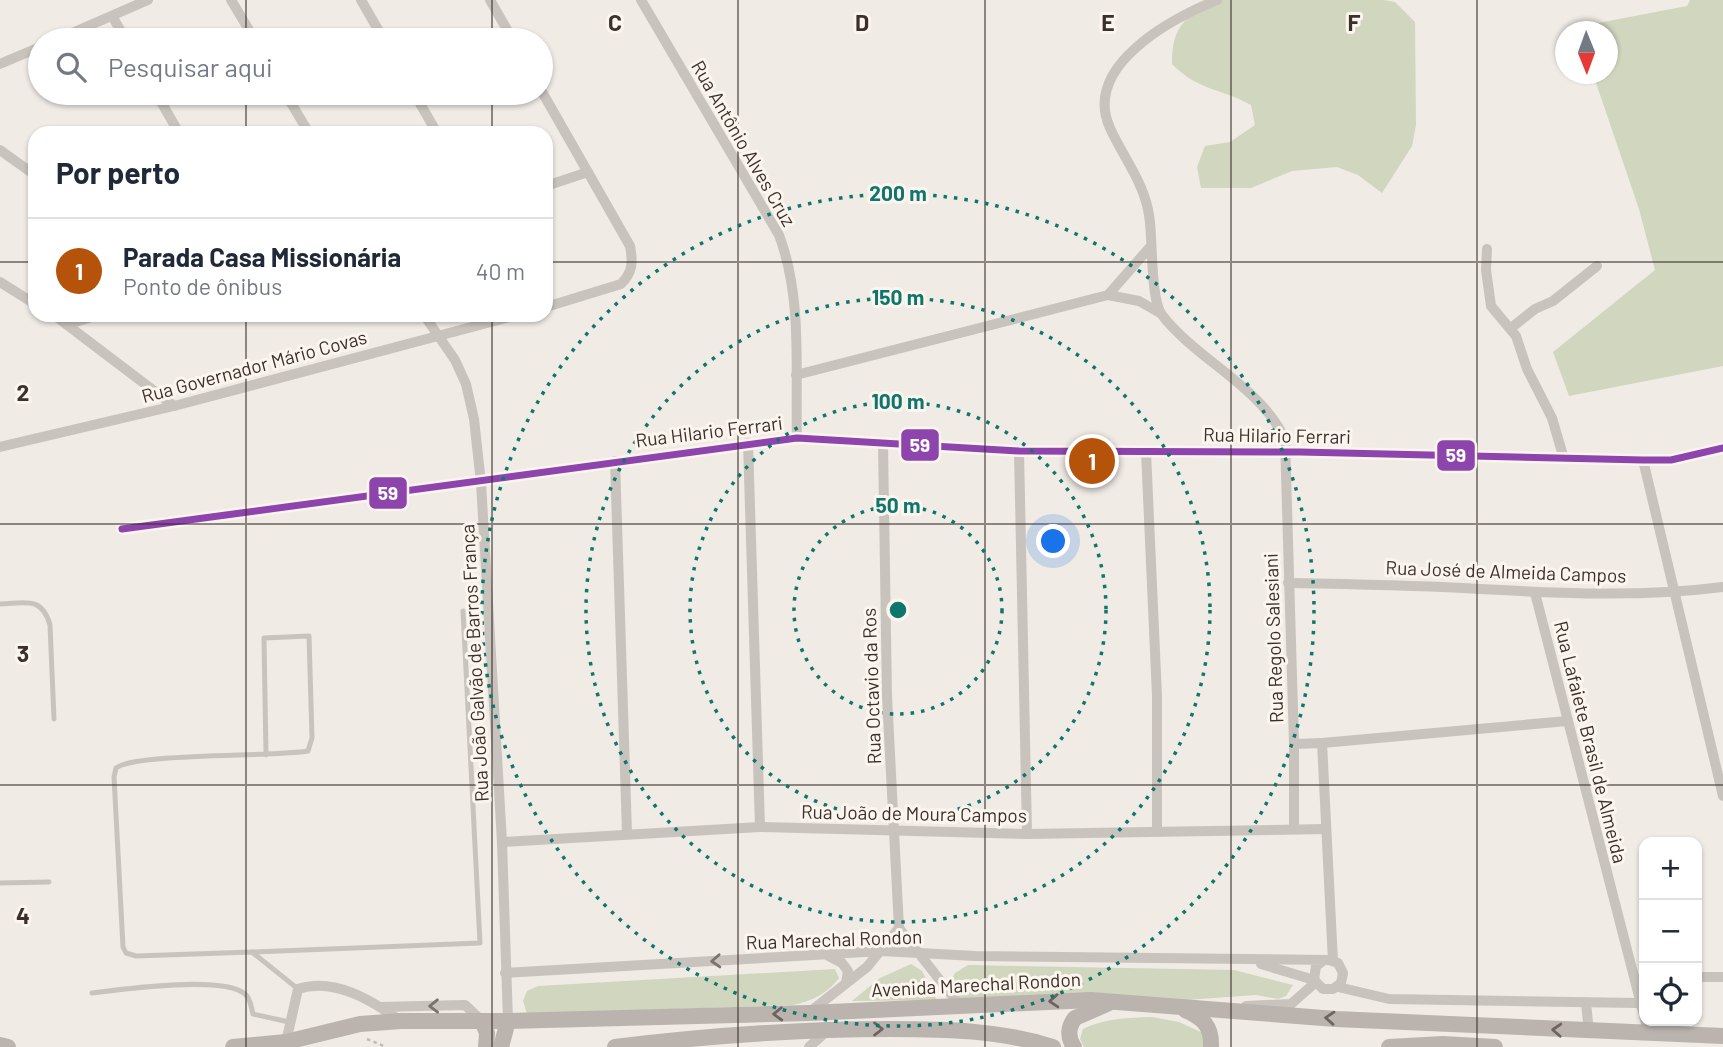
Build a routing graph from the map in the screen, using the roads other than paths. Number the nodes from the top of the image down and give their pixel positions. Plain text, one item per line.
1 (148, 0) edge
2 (231, 0) edge
3 (361, 0) edge
4 (490, 0) edge
5 (641, 0) edge
6 (1217, 0) edge
7 (113, 16) junction
8 (84, 28) edge
9 (120, 28) edge
10 (248, 28) edge
11 (377, 28) edge
12 (506, 28) edge
13 (28, 52) edge
14 (0, 64) edge
15 (163, 105) edge
16 (292, 105) edge
17 (421, 105) edge
18 (549, 105) edge
19 (175, 126) edge
20 (305, 126) edge
21 (433, 126) edge
22 (0, 150) edge
23 (28, 170) edge
24 (587, 172) junction
25 (553, 184) edge
26 (1150, 247) junction
27 (1487, 250) dead end
28 (1597, 266) dead end
29 (0, 283) edge
30 (1108, 295) junction
31 (28, 299) edge
32 (553, 305) edge
33 (1160, 313) junction
34 (66, 322) edge
35 (75, 322) edge
36 (429, 322) edge
37 (491, 322) edge
38 (69, 324) junction
39 (1511, 328) junction
40 (439, 336) junction
41 (796, 375) junction
42 (174, 406) junction
43 (797, 438) junction
44 (748, 443) junction
45 (883, 443) junction
46 (0, 447) edge
47 (1723, 448) edge
48 (1019, 451) junction
49 (1146, 452) junction
50 (1287, 452) junction
51 (1564, 459) junction
52 (1643, 460) junction
53 (615, 461) junction
54 (481, 483) junction
55 (122, 529) dead end
56 (1288, 583) junction
57 (1723, 587) edge
58 (1535, 593) junction
59 (1674, 593) junction
60 (0, 604) edge
61 (463, 611) dead end
62 (54, 719) dead end
63 (1567, 720) junction
64 (1322, 743) junction
65 (1294, 744) junction
66 (266, 755) junction
67 (1723, 796) edge
68 (760, 827) junction
69 (1326, 828) junction
70 (1294, 829) junction
71 (896, 831) junction
72 (1157, 831) junction
73 (627, 833) junction
74 (1027, 834) junction
75 (502, 842) junction
76 (49, 882) dead end
77 (0, 883) edge
78 (899, 928) junction
79 (882, 951) junction
80 (252, 952) junction
81 (917, 953) junction
82 (826, 954) junction
83 (1248, 960) junction
84 (1329, 961) junction
85 (505, 973) junction
86 (1723, 976) edge
87 (1702, 977) edge
88 (1632, 978) junction
89 (1639, 978) edge
90 (1315, 981) junction
91 (846, 983) junction
92 (1338, 987) junction
93 (298, 989) junction
94 (92, 993) dead end
95 (1116, 1001) junction
96 (1586, 1003) junction
97 (1639, 1003) joint
98 (1175, 1005) junction
99 (380, 1007) junction
100 (961, 1007) junction
101 (1221, 1009) junction
102 (809, 1013) junction
103 (401, 1021) junction
104 (482, 1021) junction
105 (508, 1021) junction
106 (289, 1022) junction
107 (1646, 1026) edge
108 (829, 1029) junction
109 (1589, 1032) junction
110 (1649, 1035) junction
111 (1723, 1036) edge
112 (686, 1038) junction
113 (286, 1042) junction
114 (0, 1045) edge
115 (1450, 1046) edge
116 (8, 1047) edge
117 (233, 1047) edge
118 (486, 1047) edge
119 (501, 1047) edge
120 (615, 1047) edge
121 (704, 1047) edge
122 (809, 1047) edge
123 (1053, 1047) edge
124 (1074, 1047) edge
125 (1211, 1047) edge
126 (1389, 1047) edge
127 (1494, 1047) edge

1 - 7 street
2 - 10 street
3 - 11 street
4 - 12 street
5 - 41 street, Rua Antônio Alves Cruz
6 - 26 street
7 - 8 street
7 - 9 street
13 - 14 street
15 - 19 street
16 - 20 street
17 - 21 street
18 - 24 street
22 - 23 street
24 - 25 street
24 - 32 street
26 - 30 street
26 - 33 street
27 - 39 street
28 - 39 street
29 - 31 street
30 - 33 street
30 - 41 street
33 - 50 street
34 - 38 street
35 - 38 street
36 - 40 street, Rua João Galvão de Barros França
37 - 40 street, Rua Governador Mário Covas
38 - 42 street
39 - 51 street
40 - 42 street, Rua Governador Mário Covas
40 - 54 street, Rua João Galvão de Barros França
41 - 43 street, Rua Antônio Alves Cruz
42 - 46 street, Rua Governador Mário Covas
43 - 44 street, Rua Hilario Ferrari
43 - 45 street, Rua Hilario Ferrari
44 - 53 street, Rua Hilario Ferrari
44 - 68 street
45 - 48 street, Rua Hilario Ferrari
45 - 71 street, Rua Octavio da Ros
47 - 52 street, Rua Hilario Ferrari
48 - 49 street, Rua Hilario Ferrari
48 - 74 street
49 - 50 street, Rua Hilario Ferrari
49 - 72 street
50 - 51 street, Rua Hilario Ferrari
50 - 56 street, Rua Regolo Salesiani
51 - 52 street, Rua Hilario Ferrari
52 - 59 street
53 - 54 street, Rua Hilario Ferrari
53 - 73 street
54 - 55 street, Rua Hilario Ferrari
54 - 75 street, Rua João Galvão de Barros França
56 - 58 street, Rua José de Almeida Campos
56 - 65 street, Rua Regolo Salesiani
57 - 59 street, Rua José de Almeida Campos
58 - 59 street, Rua José de Almeida Campos
58 - 63 street, Rua Lafaiete Brasil de Almeida
59 - 67 street
60 - 62 lane
61 - 80 lane
63 - 64 street, Rua Regolo Salesiani
63 - 88 street, Rua Lafaiete Brasil de Almeida
64 - 65 street, Rua Regolo Salesiani
64 - 69 street
65 - 70 street
66 - 66 lane
66 - 80 lane
68 - 71 street, Rua João de Moura Campos
68 - 73 street, Rua João de Moura Campos
69 - 70 street, Rua João de Moura Campos
69 - 84 street
70 - 72 street, Rua João de Moura Campos
71 - 74 street, Rua João de Moura Campos
71 - 78 street, Rua Octavio da Ros
72 - 74 street, Rua João de Moura Campos
73 - 75 street, Rua João de Moura Campos
75 - 85 street, Rua João Galvão de Barros França
76 - 77 lane
78 - 79 street
78 - 81 street
79 - 81 street, Rua Marechal Rondon
79 - 82 street, Rua Marechal Rondon
79 - 91 street
80 - 93 lane
81 - 83 street, Rua Marechal Rondon
81 - 100 street
82 -> 85 street, Rua Marechal Rondon
82 - 91 street
83 - 84 street
83 - 90 street
84 - 90 street
84 - 92 street
85 - 105 street, Rua João Galvão de Barros França
86 - 87 street
88 - 89 street
88 - 97 street, Rua Lafaiete Brasil de Almeida
90 - 92 street
90 - 101 street
91 - 102 street
92 - 96 street
93 - 99 street
93 - 106 street
94 - 106 lane
95 - 98 main road, Avenida Marechal Rondon
95 -> 100 main road, Avenida Marechal Rondon
95 - 124 main road
96 - 97 street
96 - 109 street
98 - 101 main road, Avenida Marechal Rondon
98 - 125 main road
99 - 103 street
104 -> 99 street
100 - 102 main road, Avenida Marechal Rondon
109 -> 101 main road, Avenida Marechal Rondon
102 -> 105 main road, Avenida Marechal Rondon
103 - 104 main road, Avenida Marechal Rondon
103 - 113 main road, Avenida Marechal Rondon
104 - 105 main road, Avenida Marechal Rondon
104 - 118 main road
105 - 119 main road
106 - 113 street
107 - 110 street, Rua Lafaiete Brasil de Almeida
108 - 112 main road, Avenida Marechal Rondon
108 - 122 street
108 -> 123 main road, Avenida Marechal Rondon
109 - 110 main road, Avenida Marechal Rondon
110 - 111 main road, Avenida Marechal Rondon
112 - 120 main road, Avenida Marechal Rondon
112 - 121 street
113 - 117 main road, Avenida Marechal Rondon
114 - 116 main road
115 - 126 main road
115 - 127 main road

